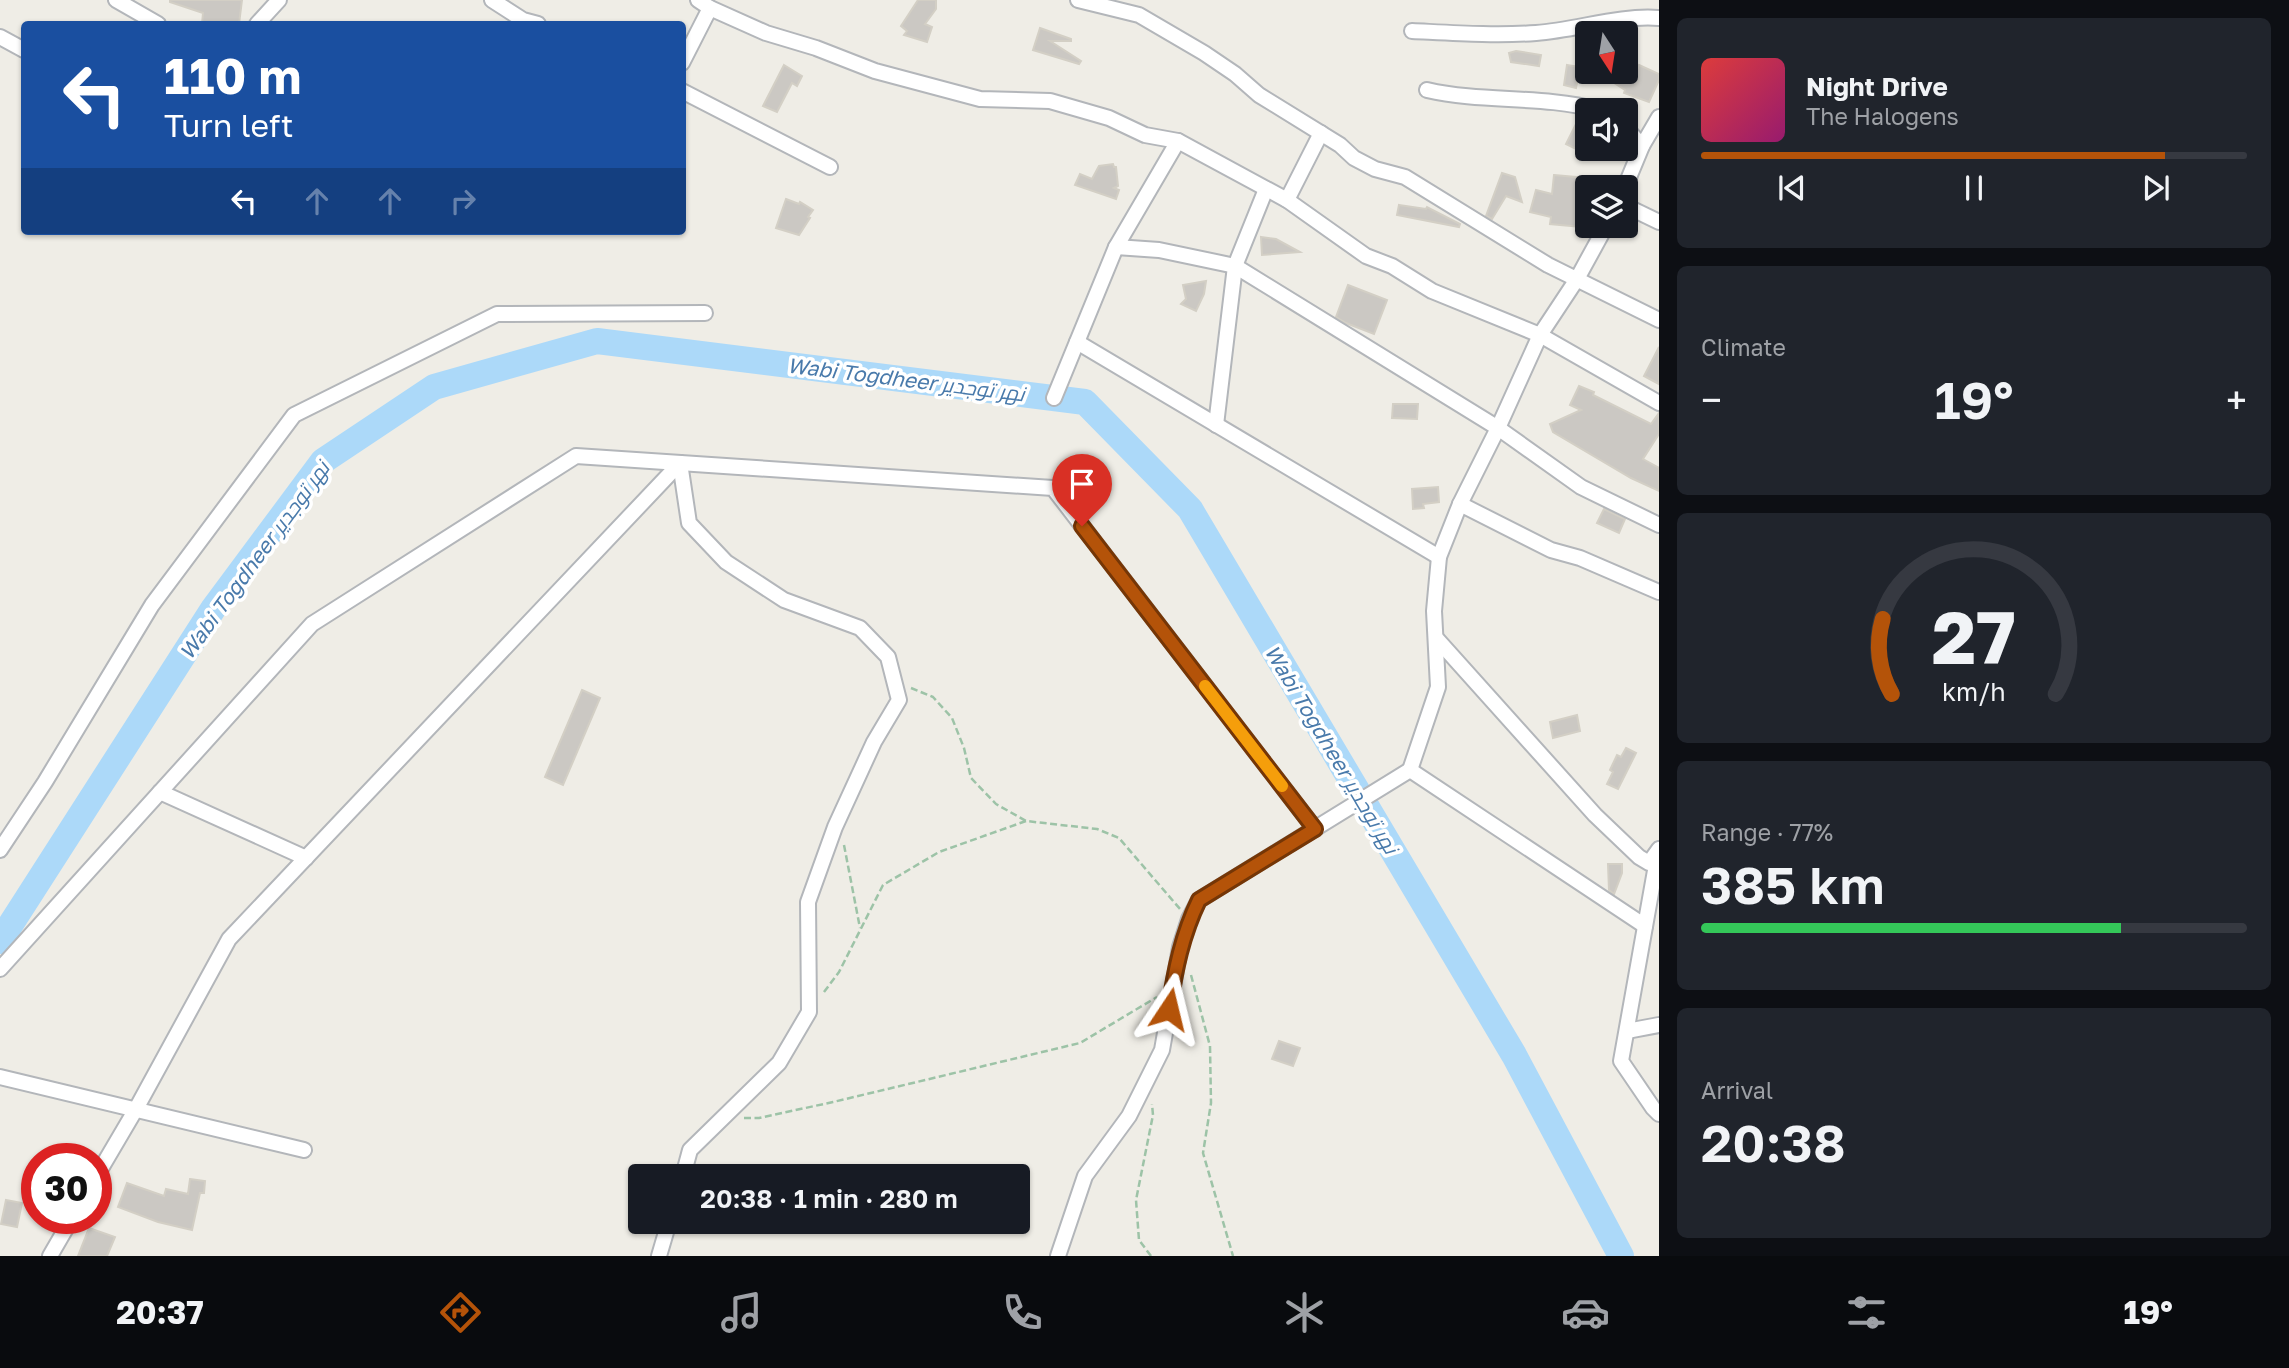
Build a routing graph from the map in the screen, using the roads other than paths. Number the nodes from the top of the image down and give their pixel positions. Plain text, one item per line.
1 (116, 0) edge
2 (279, 0) edge
3 (492, 0) edge
4 (1079, 0) edge
5 (704, 4) edge
6 (1659, 19) edge
7 (153, 21) edge
8 (263, 21) edge
9 (527, 21) edge
10 (1412, 31) dead end
11 (0, 37) edge
12 (21, 48) edge
13 (686, 52) edge
14 (1427, 90) dead end
15 (686, 93) edge
16 (1575, 104) edge
17 (1659, 117) edge
18 (1321, 132) junction
19 (1178, 141) junction
20 (1638, 142) edge
21 (1642, 146) junction
22 (830, 167) dead end
23 (1630, 175) edge
24 (1266, 189) junction
25 (1287, 200) junction
26 (1638, 212) edge
27 (1659, 222) edge
28 (1599, 238) edge
29 (1116, 247) junction
30 (1234, 266) junction
31 (1577, 279) junction
32 (705, 313) dead end
33 (1659, 320) edge
34 (1540, 335) junction
35 (1077, 342) junction
36 (1054, 398) dead end
37 (1659, 403) edge
38 (1216, 425) junction
39 (1498, 428) junction
40 (680, 463) junction
41 (1460, 504) junction
42 (1659, 525) edge
43 (1439, 557) junction
44 (1659, 592) edge
45 (1436, 638) junction
46 (1409, 770) junction
47 (160, 792) junction
48 (1315, 829) junction
49 (1659, 849) edge
50 (0, 850) edge
51 (306, 858) junction
52 (1655, 864) edge
53 (1645, 926) junction
54 (0, 970) edge
55 (1659, 1025) edge
56 (1627, 1031) junction
57 (0, 1077) edge
58 (136, 1110) junction
59 (1659, 1114) edge
60 (112, 1150) edge
61 (304, 1150) dead end
62 (686, 1164) edge
63 (63, 1234) edge
64 (666, 1234) edge
65 (50, 1256) edge
66 (659, 1256) edge
67 (1058, 1256) edge

1 - 7 street
2 - 8 street
3 - 9 street
4 - 18 street
5 - 13 street
5 - 19 street
6 - 10 street
11 - 12 street
14 - 16 street
15 - 22 street
17 - 21 street
18 - 25 street
18 - 31 street
19 - 24 street
19 - 29 street
20 - 21 street
21 - 23 street
24 - 25 street
24 - 30 street
25 - 34 street
26 - 27 street
28 - 31 street
29 - 30 street
29 - 35 street
30 - 38 street
30 - 39 street
31 - 33 street
31 - 34 street
32 - 50 street
34 - 37 street
34 - 39 street
35 - 36 street
35 - 38 street
38 - 43 street
39 - 41 street
39 - 42 street
40 - 47 street
40 - 48 street
40 - 51 street
40 - 62 street
41 - 43 street
41 - 44 street
43 - 45 street
45 - 46 street
45 - 52 street
46 - 48 street
46 - 53 street
47 - 51 street
47 - 54 street
48 - 67 street
49 - 52 street
51 - 58 street
52 - 53 street
53 - 56 street
55 - 56 street
56 - 59 street
57 - 58 street
58 - 60 street
58 - 61 street
63 - 65 street
64 - 66 street

